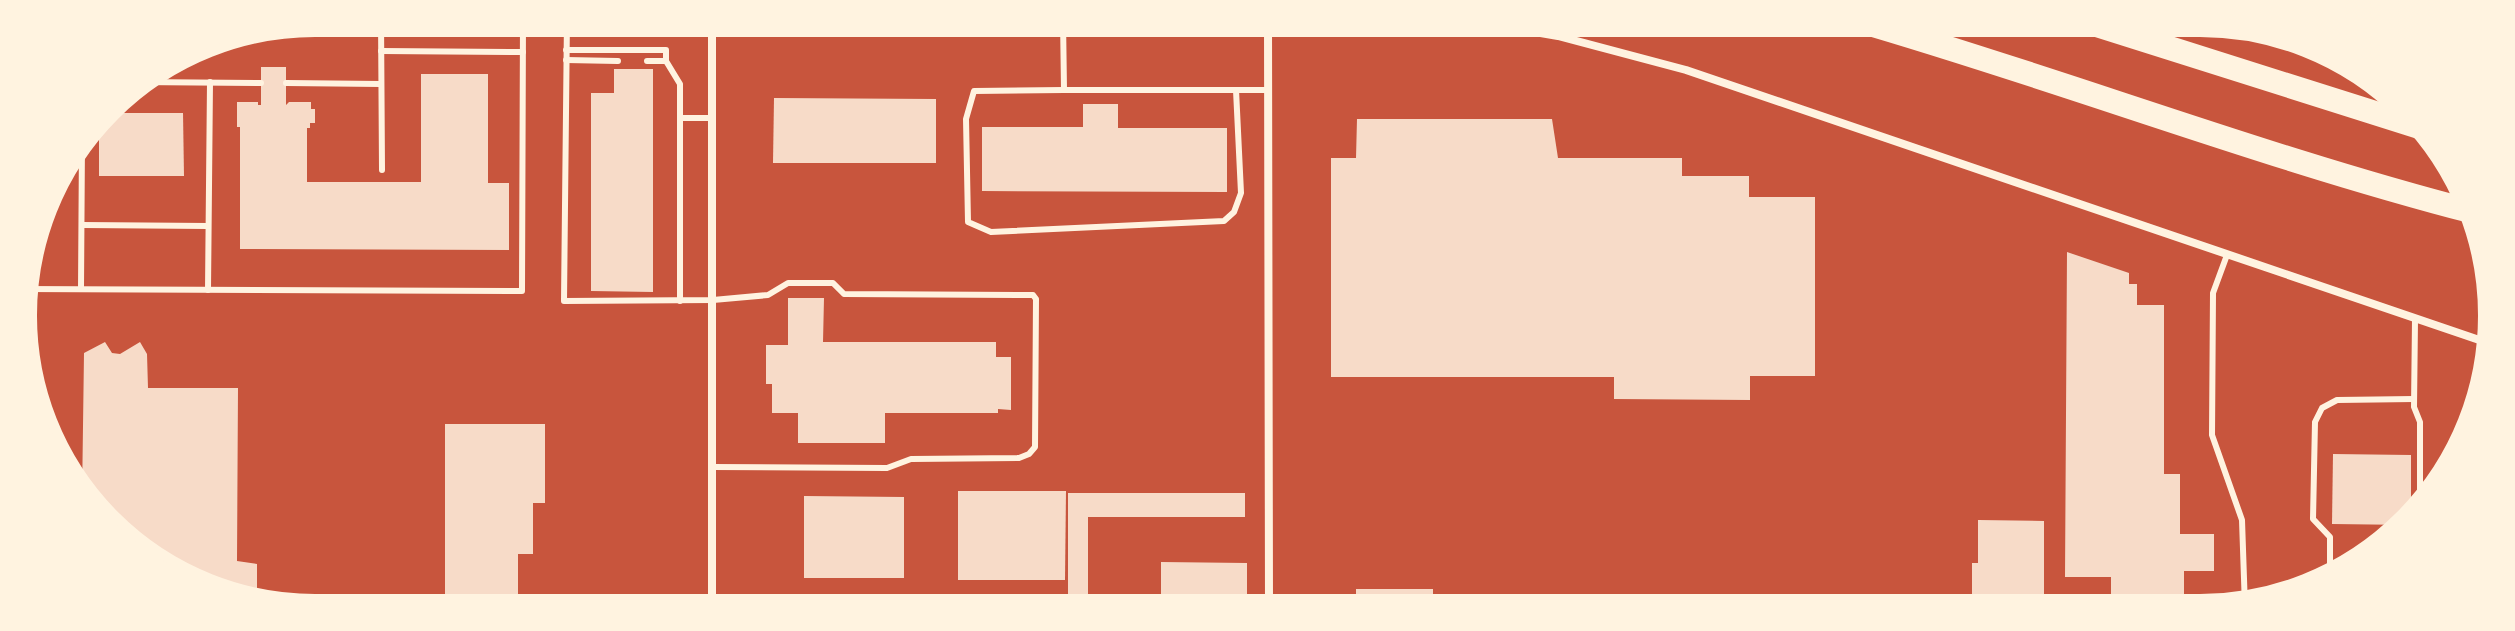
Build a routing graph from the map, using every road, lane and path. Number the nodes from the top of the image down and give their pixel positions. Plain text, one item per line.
1 (381, 32) edge
2 (523, 32) edge
3 (567, 32) edge
4 (712, 32) edge
5 (1063, 32) edge
6 (1268, 32) edge
7 (1534, 32) edge
8 (1897, 32) edge
9 (2119, 32) edge
10 (566, 50) junction
11 (381, 51) junction
12 (523, 52) junction
13 (566, 60) junction
14 (618, 61) dead end
15 (647, 61) dead end
16 (666, 61) junction
17 (155, 82) edge
18 (210, 82) junction
19 (261, 83) dead end
20 (286, 83) dead end
21 (381, 84) junction
22 (1064, 90) junction
23 (1236, 90) junction
24 (1268, 90) junction
25 (680, 118) junction
26 (713, 118) junction
27 (2408, 123) edge
28 (82, 155) edge
29 (382, 170) dead end
30 (2462, 209) edge
31 (82, 225) junction
32 (208, 226) junction
33 (2227, 255) junction
34 (33, 289) edge
35 (81, 289) junction
36 (208, 290) junction
37 (713, 300) junction
38 (680, 301) junction
39 (2415, 320) junction
40 (2482, 341) edge
41 (2414, 399) junction
42 (712, 467) junction
43 (2420, 493) edge
44 (2330, 567) edge
45 (2245, 596) edge
46 (712, 599) edge
47 (1269, 599) edge

1 - 11 lane
2 - 12 lane
3 - 10 lane
4 - 26 street
5 - 22 lane
6 - 24 street
7 - 33 street
8 - 30 highway
9 - 27 highway
10 - 13 lane
10 - 16 lane
11 - 12 lane
11 - 21 lane
12 - 36 lane
13 - 14 lane
13 - 38 lane
15 - 16 lane
16 - 25 lane
17 - 18 lane
18 - 19 lane
18 - 32 lane
20 - 21 lane
21 - 29 lane
22 - 23 lane
22 - 23 lane
23 - 24 lane
24 - 47 street
25 - 26 lane
25 - 38 lane
26 - 37 street
28 - 31 lane
31 - 32 lane
31 - 35 lane
32 - 36 lane
33 - 39 street
33 - 45 lane
34 - 35 lane
35 - 36 lane
37 - 38 lane
37 - 42 street
37 - 42 lane
39 - 40 street
39 - 41 lane
41 - 43 lane
41 - 44 lane
42 - 46 street

